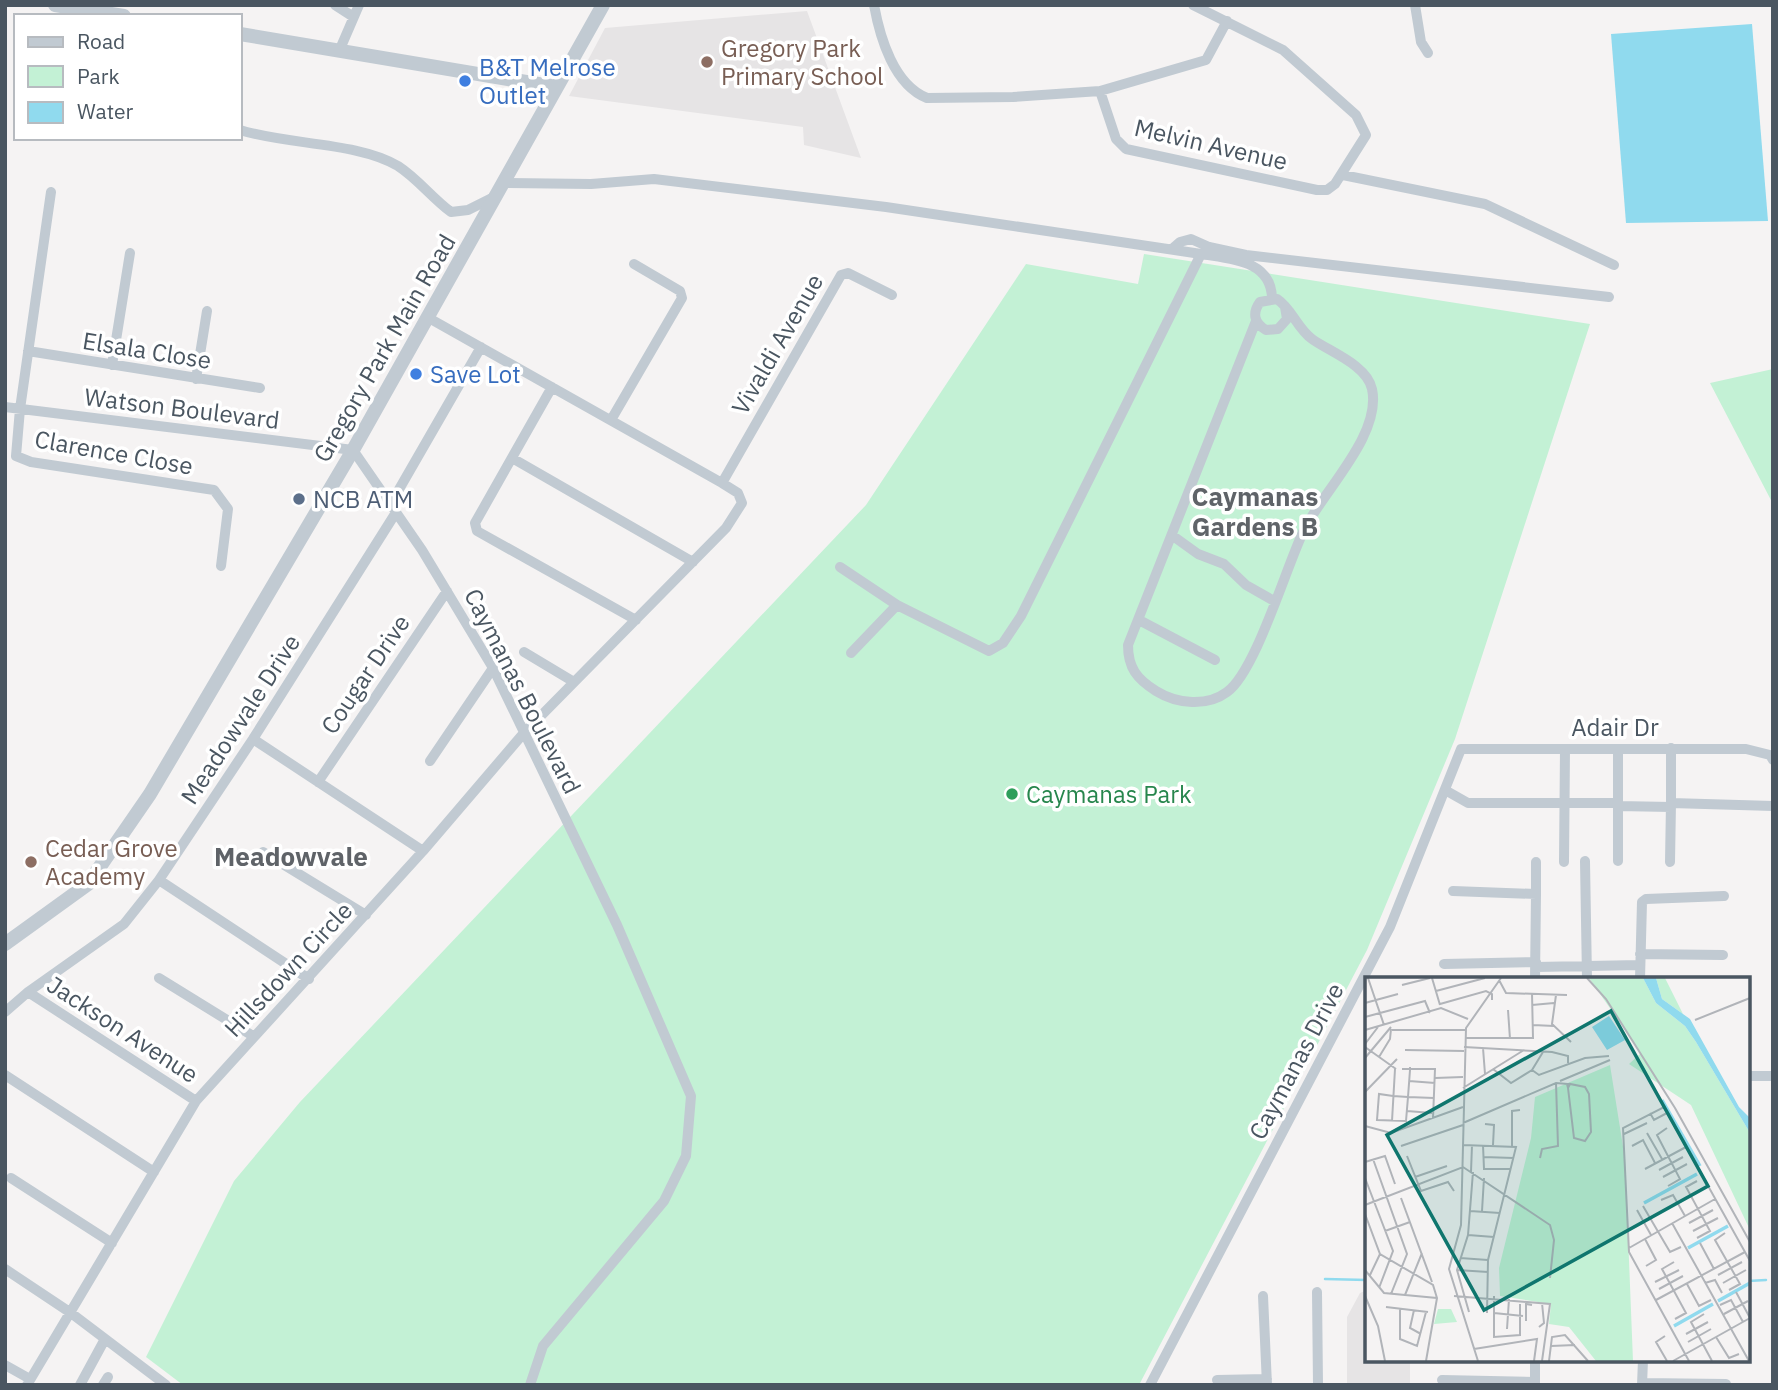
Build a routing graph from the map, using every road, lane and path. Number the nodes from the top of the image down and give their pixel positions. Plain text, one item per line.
1 (55, 5) edge
2 (335, 5) edge
3 (359, 5) edge
4 (603, 5) edge
5 (874, 5) edge
6 (1193, 5) edge
7 (1415, 5) edge
8 (111, 14) edge
9 (352, 16) junction
10 (1227, 21) junction
11 (242, 34) edge
12 (340, 49) junction
13 (1428, 53) dead end
14 (556, 87) junction
15 (1100, 91) junction
16 (242, 131) edge
17 (1343, 175) junction
18 (500, 189) junction
19 (51, 192) dead end
20 (1172, 250) junction
21 (130, 253) dead end
22 (1201, 254) junction
23 (634, 264) dead end
24 (1614, 265) dead end
25 (892, 295) dead end
26 (1609, 297) dead end
27 (1272, 298) junction
28 (1285, 307) junction
29 (207, 312) dead end
30 (427, 317) junction
31 (1256, 321) junction
32 (481, 347) junction
33 (28, 351) junction
34 (112, 365) junction
35 (196, 379) junction
36 (552, 387) junction
37 (260, 388) dead end
38 (5, 407) edge
39 (20, 409) junction
40 (611, 420) junction
41 (353, 450) junction
42 (512, 458) junction
43 (722, 483) junction
44 (392, 509) junction
45 (1173, 536) junction
46 (693, 562) junction
47 (220, 566) dead end
48 (841, 567) dead end
49 (447, 591) junction
50 (1274, 601) junction
51 (897, 605) junction
52 (636, 620) junction
53 (1139, 620) junction
54 (524, 652) dead end
55 (851, 653) dead end
56 (1215, 660) dead end
57 (493, 668) junction
58 (574, 682) junction
59 (523, 734) junction
60 (253, 740) junction
61 (1671, 748) junction
62 (1461, 749) joint
63 (1565, 749) junction
64 (1618, 749) junction
65 (1771, 758) edge
66 (430, 761) dead end
67 (318, 782) junction
68 (1444, 790) junction
69 (1564, 803) junction
70 (1618, 805) junction
71 (1671, 805) junction
72 (1773, 806) edge
73 (423, 851) junction
74 (263, 852) dead end
75 (1585, 861) dead end
76 (1618, 861) dead end
77 (1536, 862) dead end
78 (1564, 862) dead end
79 (1670, 862) dead end
80 (159, 880) junction
81 (1453, 891) dead end
82 (1536, 894) junction
83 (1724, 896) dead end
84 (366, 915) junction
85 (5, 944) edge
86 (1723, 955) dead end
87 (1640, 959) junction
88 (1444, 964) dead end
89 (1535, 969) edge
90 (1587, 973) edge
91 (1640, 977) edge
92 (159, 978) dead end
93 (309, 979) junction
94 (28, 992) junction
95 (5, 1012) edge
96 (253, 1036) junction
97 (5, 1075) edge
98 (1750, 1076) edge
99 (1773, 1076) edge
100 (196, 1101) junction
101 (153, 1172) junction
102 (11, 1178) dead end
103 (112, 1243) junction
104 (5, 1269) edge
105 (1317, 1292) dead end
106 (1263, 1296) dead end
107 (71, 1313) junction
108 (106, 1339) junction
109 (1535, 1362) edge
110 (1643, 1362) edge
111 (5, 1365) edge
112 (1217, 1380) dead end
113 (1442, 1380) dead end
114 (28, 1382) edge
115 (1267, 1382) edge
116 (1535, 1383) edge
117 (1642, 1384) edge
118 (1726, 1384) edge
119 (80, 1385) edge
120 (166, 1385) edge
121 (530, 1385) edge
122 (1150, 1385) edge
123 (1318, 1385) edge

1 - 8 street
2 - 9 street
3 - 9 street
4 - 14 street, Gregory Park Main Road
5 - 15 street
6 - 10 street
7 - 13 street
9 - 12 street
10 - 15 street
10 - 17 street
11 - 12 street
12 - 14 street
14 - 18 street, Gregory Park Main Road
15 - 17 street, Melvin Avenue
16 - 18 street
17 - 24 street
18 - 20 street
18 - 30 street, Gregory Park Main Road
19 - 33 street
20 - 22 street
20 - 26 street
21 - 34 street
22 - 27 street
22 - 51 street
23 - 40 street
25 - 43 street, Vivaldi Avenue
27 - 28 street
27 - 31 street
28 - 31 street
28 - 50 street
29 - 35 street
30 - 32 street
30 - 41 street, Gregory Park Main Road
31 - 45 street
32 - 36 street
32 - 44 street, Meadowvale Drive
33 - 34 street, Elsala Close
33 - 39 street
34 - 35 street, Elsala Close
35 - 37 street, Elsala Close
36 - 40 street
36 - 42 street
38 - 39 street, Watson Boulevard
39 - 41 street, Watson Boulevard
39 - 47 street, Clarence Close
40 - 43 street
41 - 44 street, Caymanas Boulevard
41 - 85 street, Gregory Park Main Road
42 - 46 street
42 - 52 street
43 - 46 street, Hillsdown Circle
44 - 49 street, Caymanas Boulevard
44 - 60 street, Meadowvale Drive
45 - 50 street
45 - 53 street
46 - 52 street, Hillsdown Circle
48 - 51 street
49 - 57 street, Caymanas Boulevard
49 - 67 street, Cougar Drive
50 - 53 street
51 - 55 street
52 - 58 street, Hillsdown Circle
53 - 56 street
54 - 58 street
57 - 59 street, Caymanas Boulevard
57 - 66 street
58 - 59 street, Hillsdown Circle
59 - 73 street, Hillsdown Circle
59 - 121 street, Caymanas Boulevard
60 - 67 street
60 - 80 street, Meadowvale Drive
61 - 64 street, Adair Dr
61 - 65 street, Adair Dr
61 - 71 street
62 - 63 street, Adair Dr
62 - 68 street, Caymanas Drive
63 - 64 street, Adair Dr
63 - 69 street
64 - 70 street
67 - 73 street
68 - 69 street
68 - 122 street, Caymanas Drive
69 - 70 street
69 - 78 street
70 - 71 street
70 - 76 street
71 - 72 street
71 - 79 street
73 - 84 street, Hillsdown Circle
74 - 84 street
75 - 90 street
77 - 82 street
80 - 93 street
80 - 94 street, Meadowvale Drive
81 - 82 street
82 - 89 street
83 - 87 street
84 - 93 street, Hillsdown Circle
86 - 87 street
87 - 90 street
87 - 91 street
88 - 89 street
89 - 90 street
92 - 96 street
93 - 96 street, Hillsdown Circle
94 - 95 street, Meadowvale Drive
94 - 100 street, Jackson Avenue
96 - 100 street, Hillsdown Circle
97 - 101 street
98 - 99 street
100 - 101 street, Hillsdown Circle
101 - 103 street, Hillsdown Circle
102 - 103 street
103 - 107 street, Hillsdown Circle
104 - 107 street
105 - 123 street
106 - 115 street
107 - 108 street
107 - 114 street, Hillsdown Circle
108 - 119 street
108 - 120 street
109 - 116 street
110 - 117 street
111 - 114 street
112 - 115 street
113 - 116 street
117 - 118 street

